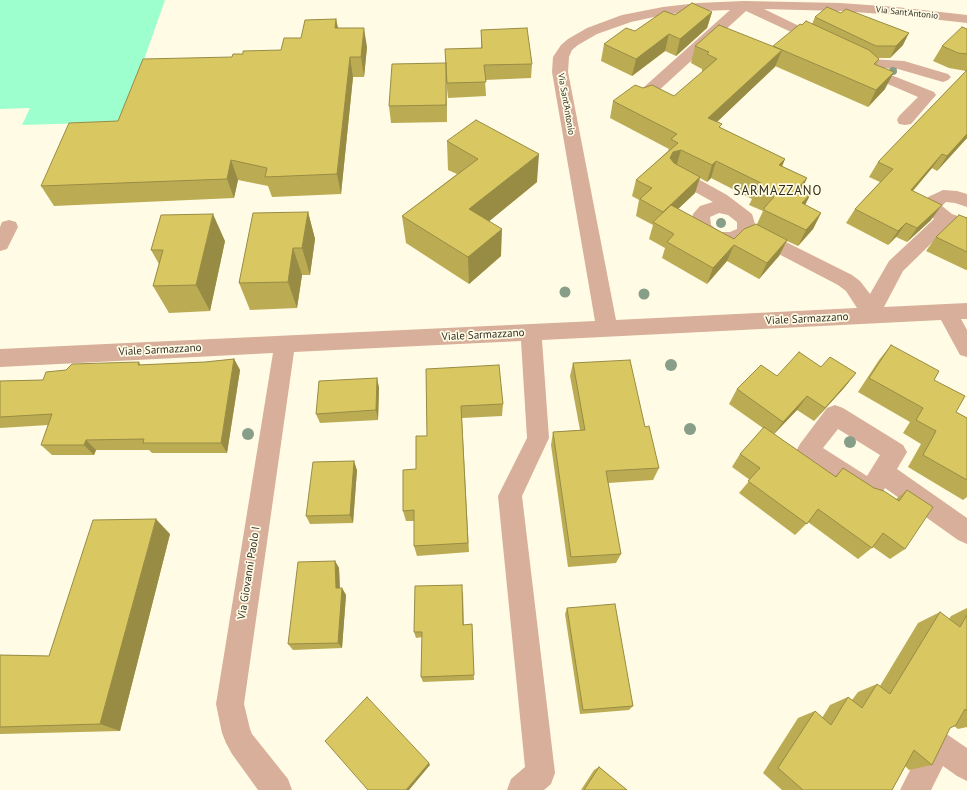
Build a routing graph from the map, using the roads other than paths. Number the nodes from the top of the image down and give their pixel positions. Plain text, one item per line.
1 (744, 6) junction
2 (967, 19) edge
3 (867, 64) junction
4 (928, 95) junction
5 (640, 99) edge
6 (905, 120) dead end
7 (676, 174) edge
8 (967, 201) edge
9 (734, 210) junction
10 (945, 220) junction
11 (967, 224) edge
12 (8, 227) dead end
13 (747, 230) junction
14 (0, 244) edge
15 (957, 312) edge
16 (869, 316) junction
17 (607, 329) junction
18 (531, 332) junction
19 (285, 344) junction
20 (967, 349) edge
21 (0, 358) edge
22 (882, 472) dead end
23 (967, 532) edge
24 (967, 766) edge
25 (277, 790) edge
26 (522, 790) edge
27 (915, 790) edge

1 - 2 street, Via Sant'Antonio
1 - 3 street
1 - 5 street
1 - 17 street, Via Sant'Antonio
3 - 4 street
3 - 4 street
4 - 6 street
7 - 9 street
8 - 10 street
9 - 13 street
9 - 13 street
10 - 11 street
10 - 16 street
12 - 14 street
13 - 16 street
15 - 16 street, Viale Sarmazzano
15 - 20 street
16 - 17 street, Viale Sarmazzano
17 - 18 street, Viale Sarmazzano
18 - 19 street, Viale Sarmazzano
18 - 26 street
19 - 21 street, Viale Sarmazzano
19 - 25 street, Via Giovanni Paolo I
22 - 23 street
24 - 27 street

